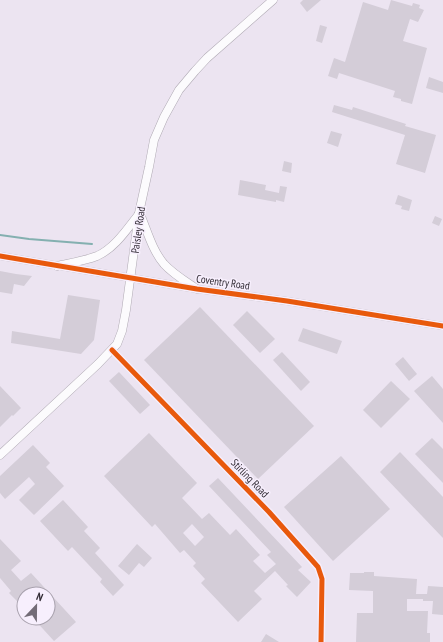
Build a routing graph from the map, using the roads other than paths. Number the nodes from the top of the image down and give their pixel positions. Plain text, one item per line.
1 (273, 0) edge
2 (139, 213) junction
3 (0, 256) edge
4 (57, 266) junction
5 (131, 278) junction
6 (197, 289) junction
7 (443, 326) edge
8 (112, 350) junction
9 (0, 455) edge
10 (320, 642) edge

1 - 2 main road, Paisley Road
2 - 4 main road
2 - 5 main road, Paisley Road
2 - 6 main road
3 - 4 street, Coventry Road
4 - 5 street, Coventry Road
5 - 6 street, Coventry Road
5 - 8 main road, Paisley Road
6 - 7 street, Coventry Road
8 - 9 main road, Paisley Road
8 - 10 street, Stirling Road

